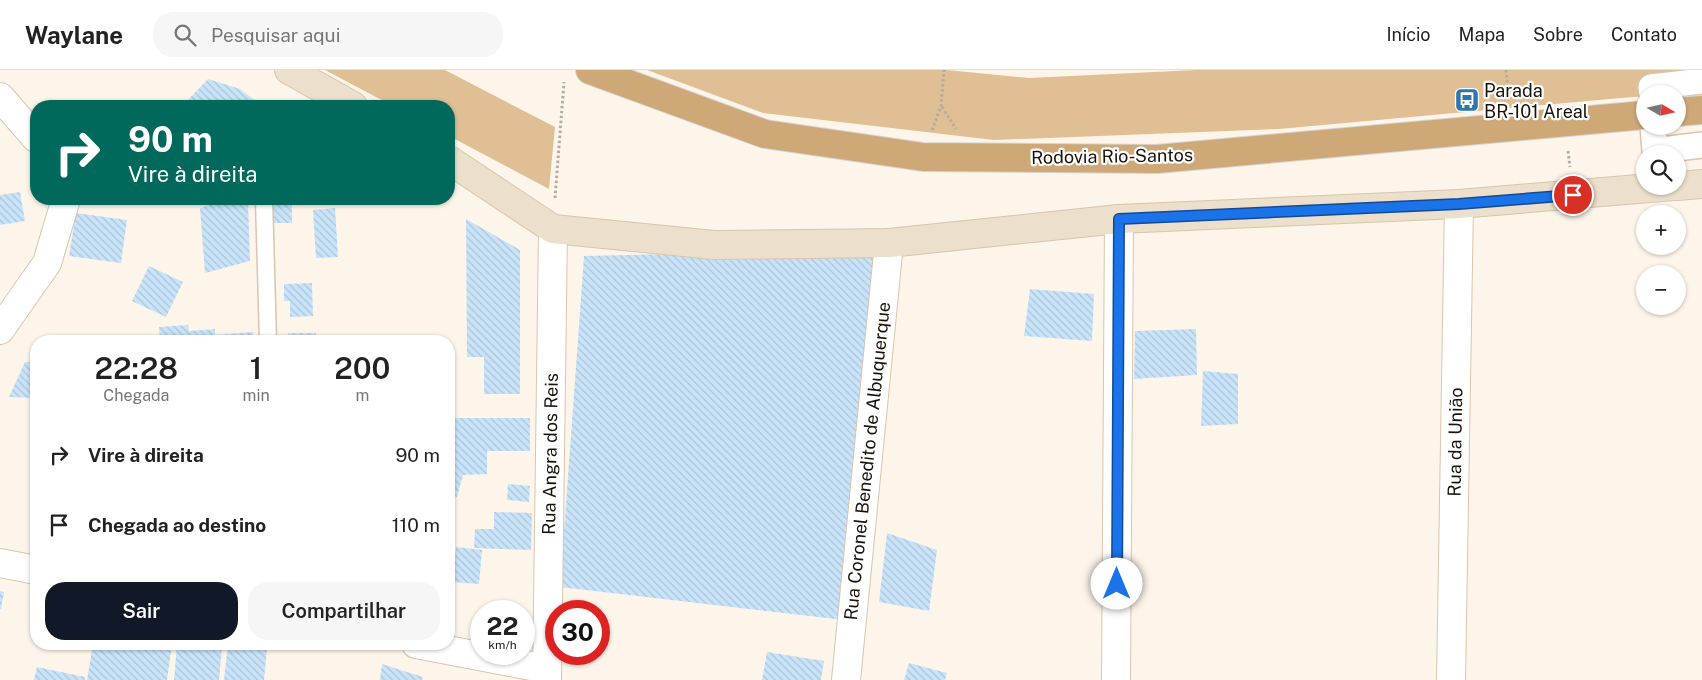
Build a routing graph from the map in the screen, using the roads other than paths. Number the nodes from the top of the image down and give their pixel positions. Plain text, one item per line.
1 (289, 70) edge
2 (590, 70) edge
3 (1702, 82) edge
4 (1683, 85) edge
5 (0, 97) edge
6 (333, 100) edge
7 (1702, 110) edge
8 (1686, 111) edge
9 (1636, 116) edge
10 (30, 131) edge
11 (1654, 135) edge
12 (1702, 145) edge
13 (455, 164) edge
14 (1702, 184) edge
15 (1686, 185) edge
16 (1636, 189) edge
17 (1459, 204) junction
18 (64, 205) edge
19 (264, 205) edge
20 (1119, 219) junction
21 (553, 228) junction
22 (889, 243) junction
23 (0, 330) edge
24 (268, 335) edge
25 (0, 563) edge
26 (30, 569) edge
27 (441, 650) edge
28 (547, 675) edge
29 (846, 680) edge
30 (1116, 680) edge
31 (1451, 680) edge

1 - 6 main road
2 - 9 highway, Rodovia Rio-Santos
3 - 4 street
5 - 10 street
7 - 8 highway
11 - 12 street
13 - 21 main road
14 - 15 main road
16 - 17 main road
17 - 20 main road
17 - 31 street, Rua da União
18 - 23 street
19 - 24 lane
20 - 22 main road
20 - 30 street
21 - 22 main road
21 - 28 street, Rua Angra dos Reis
22 - 29 street, Rua Coronel Benedito de Albuquerque
25 - 26 street
27 - 28 street

